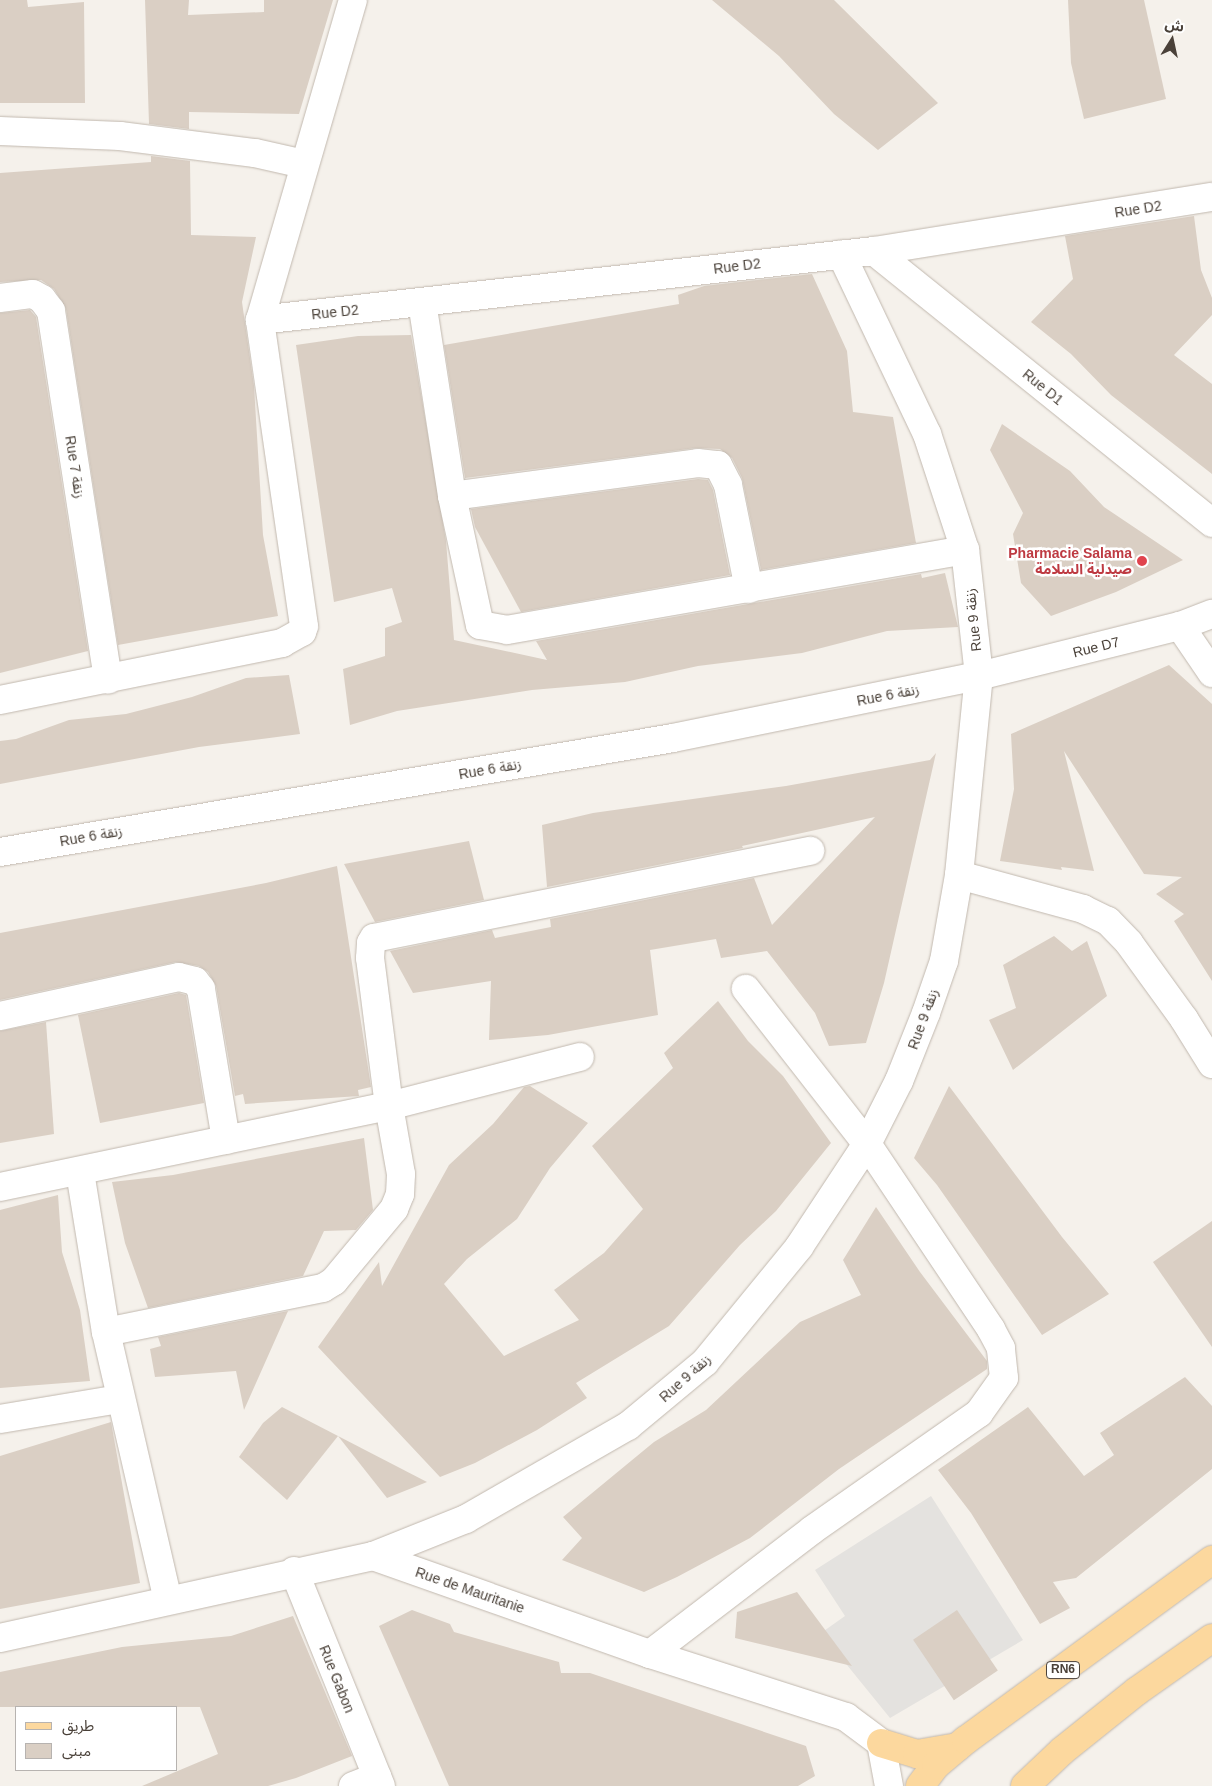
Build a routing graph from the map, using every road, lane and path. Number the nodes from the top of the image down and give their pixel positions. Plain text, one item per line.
1 (353, 0) edge
2 (0, 131) edge
3 (304, 164) junction
4 (1212, 197) edge
5 (874, 251) junction
6 (841, 254) junction
7 (0, 298) edge
8 (422, 302) junction
9 (260, 320) junction
10 (452, 496) junction
11 (1212, 523) edge
12 (966, 550) junction
13 (749, 589) junction
14 (1212, 614) edge
15 (1180, 626) junction
16 (1212, 673) edge
17 (979, 676) junction
18 (108, 680) junction
19 (0, 700) edge
20 (810, 851) dead end
21 (0, 852) edge
22 (959, 875) junction
23 (746, 989) dead end
24 (0, 1016) edge
25 (580, 1057) dead end
26 (1212, 1064) edge
27 (389, 1106) junction
28 (226, 1140) junction
29 (867, 1144) junction
30 (80, 1172) junction
31 (0, 1187) edge
32 (106, 1332) junction
33 (120, 1399) junction
34 (0, 1419) edge
35 (373, 1556) junction
36 (1212, 1560) edge
37 (294, 1572) junction
38 (168, 1600) junction
39 (0, 1638) edge
40 (1212, 1638) edge
41 (650, 1654) junction
42 (881, 1743) junction
43 (958, 1747) junction
44 (371, 1783) edge
45 (889, 1786) edge
46 (920, 1786) edge
47 (1025, 1786) edge

1 - 3 street
2 - 3 street
3 - 9 street
4 - 5 street, Rue D2
5 - 6 street, Rue D2
5 - 11 street, Rue D1
6 - 8 street, Rue D2
6 - 12 street, Rue 9 زنقة
7 - 18 street, Rue 7 زنقة
8 - 9 street, Rue D2
8 - 10 street
9 - 18 street
10 - 13 street
10 - 13 street
12 - 13 street
12 - 17 street, Rue 9 زنقة
14 - 15 street, Rue D7
15 - 16 street
15 - 17 street, Rue D7
17 - 21 street, Rue 6 زنقة
17 - 22 street, Rue 9 زنقة
18 - 19 street
20 - 27 street
22 - 26 street
22 - 29 street, Rue 9 زنقة
23 - 29 street
24 - 28 street
25 - 27 street
27 - 28 street
27 - 32 street
28 - 30 street
29 - 35 street, Rue 9 زنقة
29 - 41 street
30 - 31 street
30 - 32 street
32 - 33 street
33 - 34 street
33 - 38 street
35 - 37 street
35 - 41 street, Rue de Mauritanie
36 - 43 main road, RN6
37 - 38 street
37 - 44 street, Rue Gabon
38 - 39 street
40 - 47 main road
41 - 42 street, Rue de Mauritanie
42 - 43 main road
42 - 45 street
43 - 46 main road, RN6

